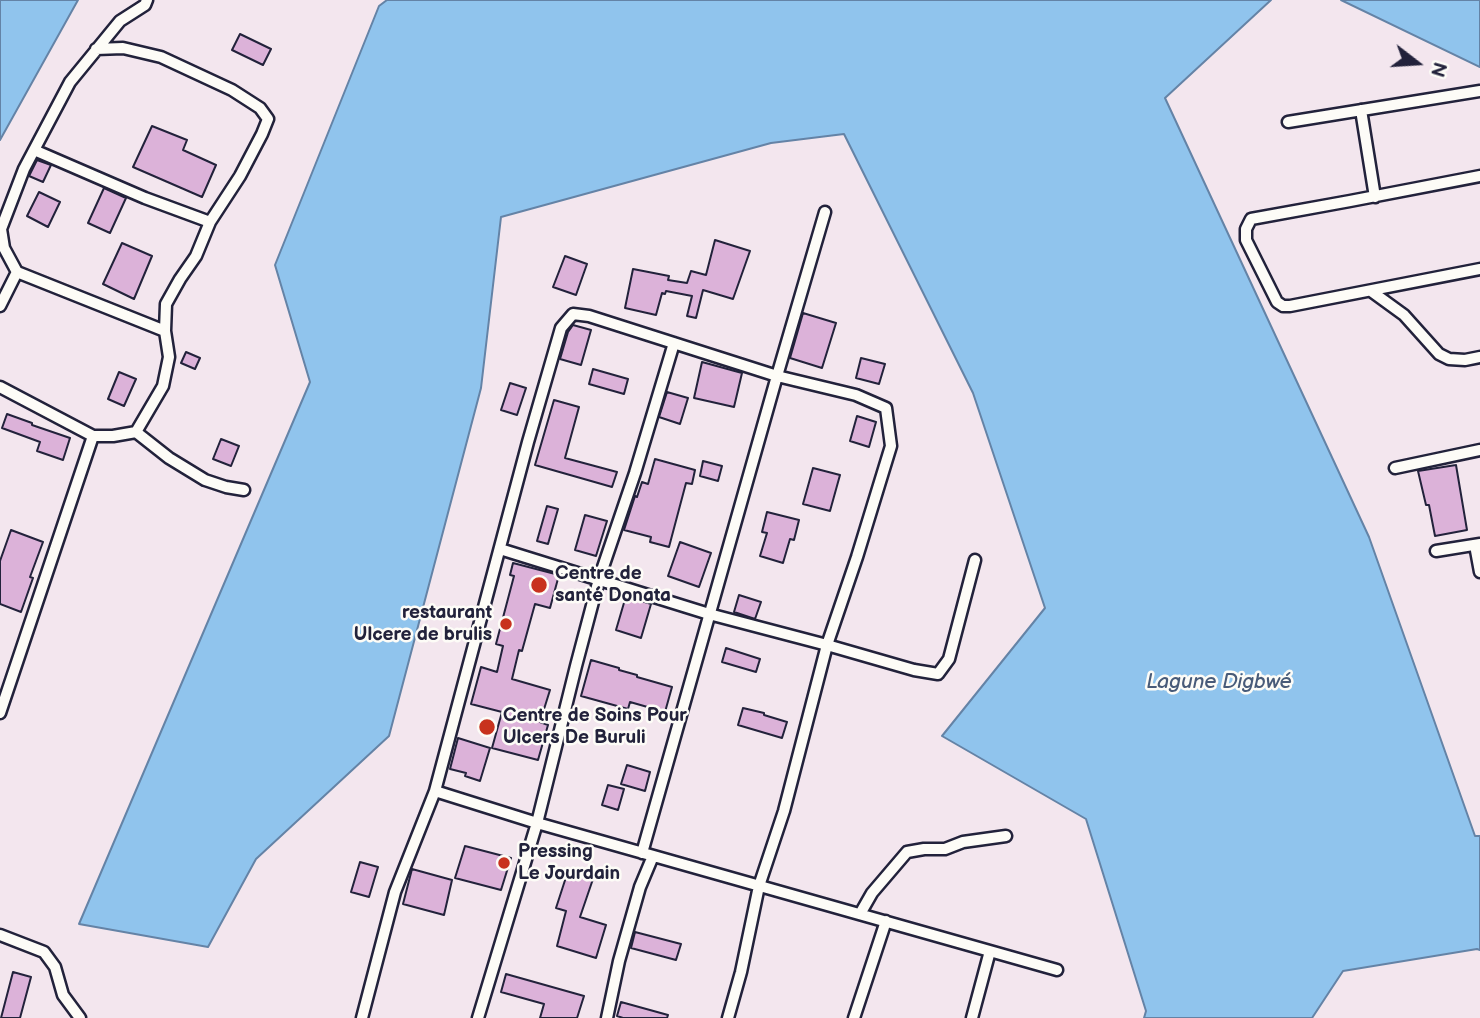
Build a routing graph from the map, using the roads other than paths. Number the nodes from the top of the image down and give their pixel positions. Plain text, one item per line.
1 (148, 0) edge
2 (96, 50) junction
3 (1480, 91) edge
4 (1361, 110) junction
5 (1288, 122) dead end
6 (34, 150) junction
7 (1480, 176) edge
8 (1375, 197) junction
9 (825, 212) dead end
10 (210, 222) junction
11 (1480, 269) edge
12 (17, 272) junction
13 (1371, 291) junction
14 (0, 306) edge
15 (165, 331) junction
16 (674, 343) junction
17 (1480, 357) edge
18 (777, 376) junction
19 (0, 388) edge
20 (136, 432) junction
21 (93, 436) junction
22 (1480, 450) edge
23 (1395, 468) dead end
24 (244, 490) dead end
25 (1478, 544) edge
26 (500, 549) junction
27 (1436, 551) dead end
28 (975, 560) dead end
29 (1480, 572) edge
30 (599, 579) junction
31 (709, 614) junction
32 (827, 645) junction
33 (1, 707) edge
34 (435, 791) junction
35 (537, 823) junction
36 (1006, 836) dead end
37 (647, 854) junction
38 (759, 886) junction
39 (860, 914) junction
40 (886, 922) junction
41 (0, 935) edge
42 (990, 951) junction
43 (1057, 970) dead end
44 (80, 1018) edge
45 (362, 1018) edge
46 (478, 1018) edge
47 (607, 1018) edge
48 (728, 1018) edge
49 (854, 1018) edge
50 (972, 1018) edge

1 - 2 street
2 - 6 street
2 - 10 street
3 - 4 street
4 - 5 street
4 - 8 street
6 - 10 street
6 - 12 street
7 - 8 street
8 - 13 street
9 - 18 street
10 - 15 street
11 - 13 street
12 - 14 street
12 - 15 street
13 - 17 street
15 - 20 street
16 - 18 street
16 - 26 street
16 - 30 street
18 - 31 street
18 - 32 street
19 - 21 street
20 - 21 street
20 - 24 street
21 - 33 street
22 - 23 street
25 - 27 street
25 - 29 street
26 - 30 street
26 - 34 street
28 - 32 street
30 - 31 street
30 - 35 street
31 - 32 street
31 - 37 street
32 - 38 street
34 - 35 street
34 - 45 street
35 - 37 street
35 - 46 street
36 - 39 street
37 - 38 street
37 - 47 street
38 - 39 street
38 - 48 street
39 - 40 street
40 - 42 street
40 - 49 street
41 - 44 street
42 - 43 street
42 - 50 street

